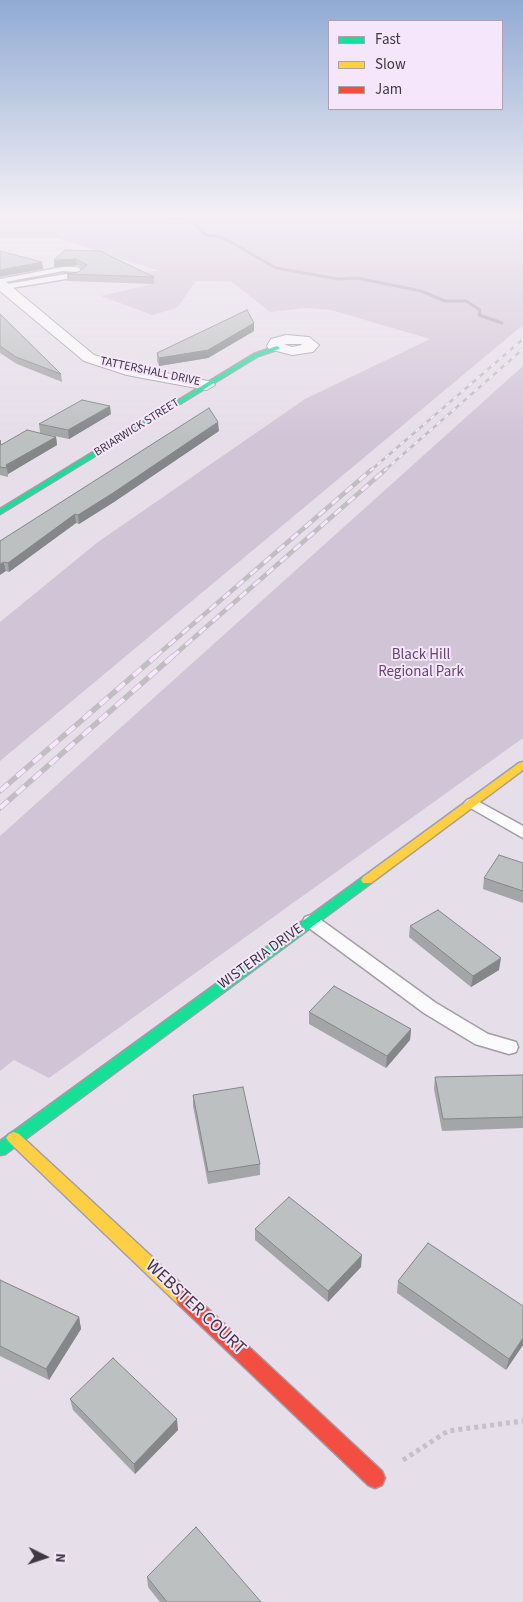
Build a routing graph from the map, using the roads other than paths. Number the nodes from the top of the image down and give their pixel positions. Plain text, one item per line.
1 (9, 290) edge
2 (277, 348) dead end
3 (207, 385) junction
4 (0, 512) edge
5 (523, 765) edge
6 (472, 803) junction
7 (523, 834) edge
8 (311, 921) junction
9 (509, 1047) dead end
10 (14, 1138) junction
11 (0, 1149) edge
12 (375, 1478) road end

1 - 3 street, TATTERSHALL DRIVE
2 - 3 street, BRIARWICK STREET
3 - 4 street, BRIARWICK STREET
5 - 6 street, WISTERIA DRIVE
6 - 7 lane
6 - 8 street, WISTERIA DRIVE
8 - 9 lane
8 - 10 street, WISTERIA DRIVE
10 - 11 street, WISTERIA DRIVE
10 - 12 street, WEBSTER COURT

